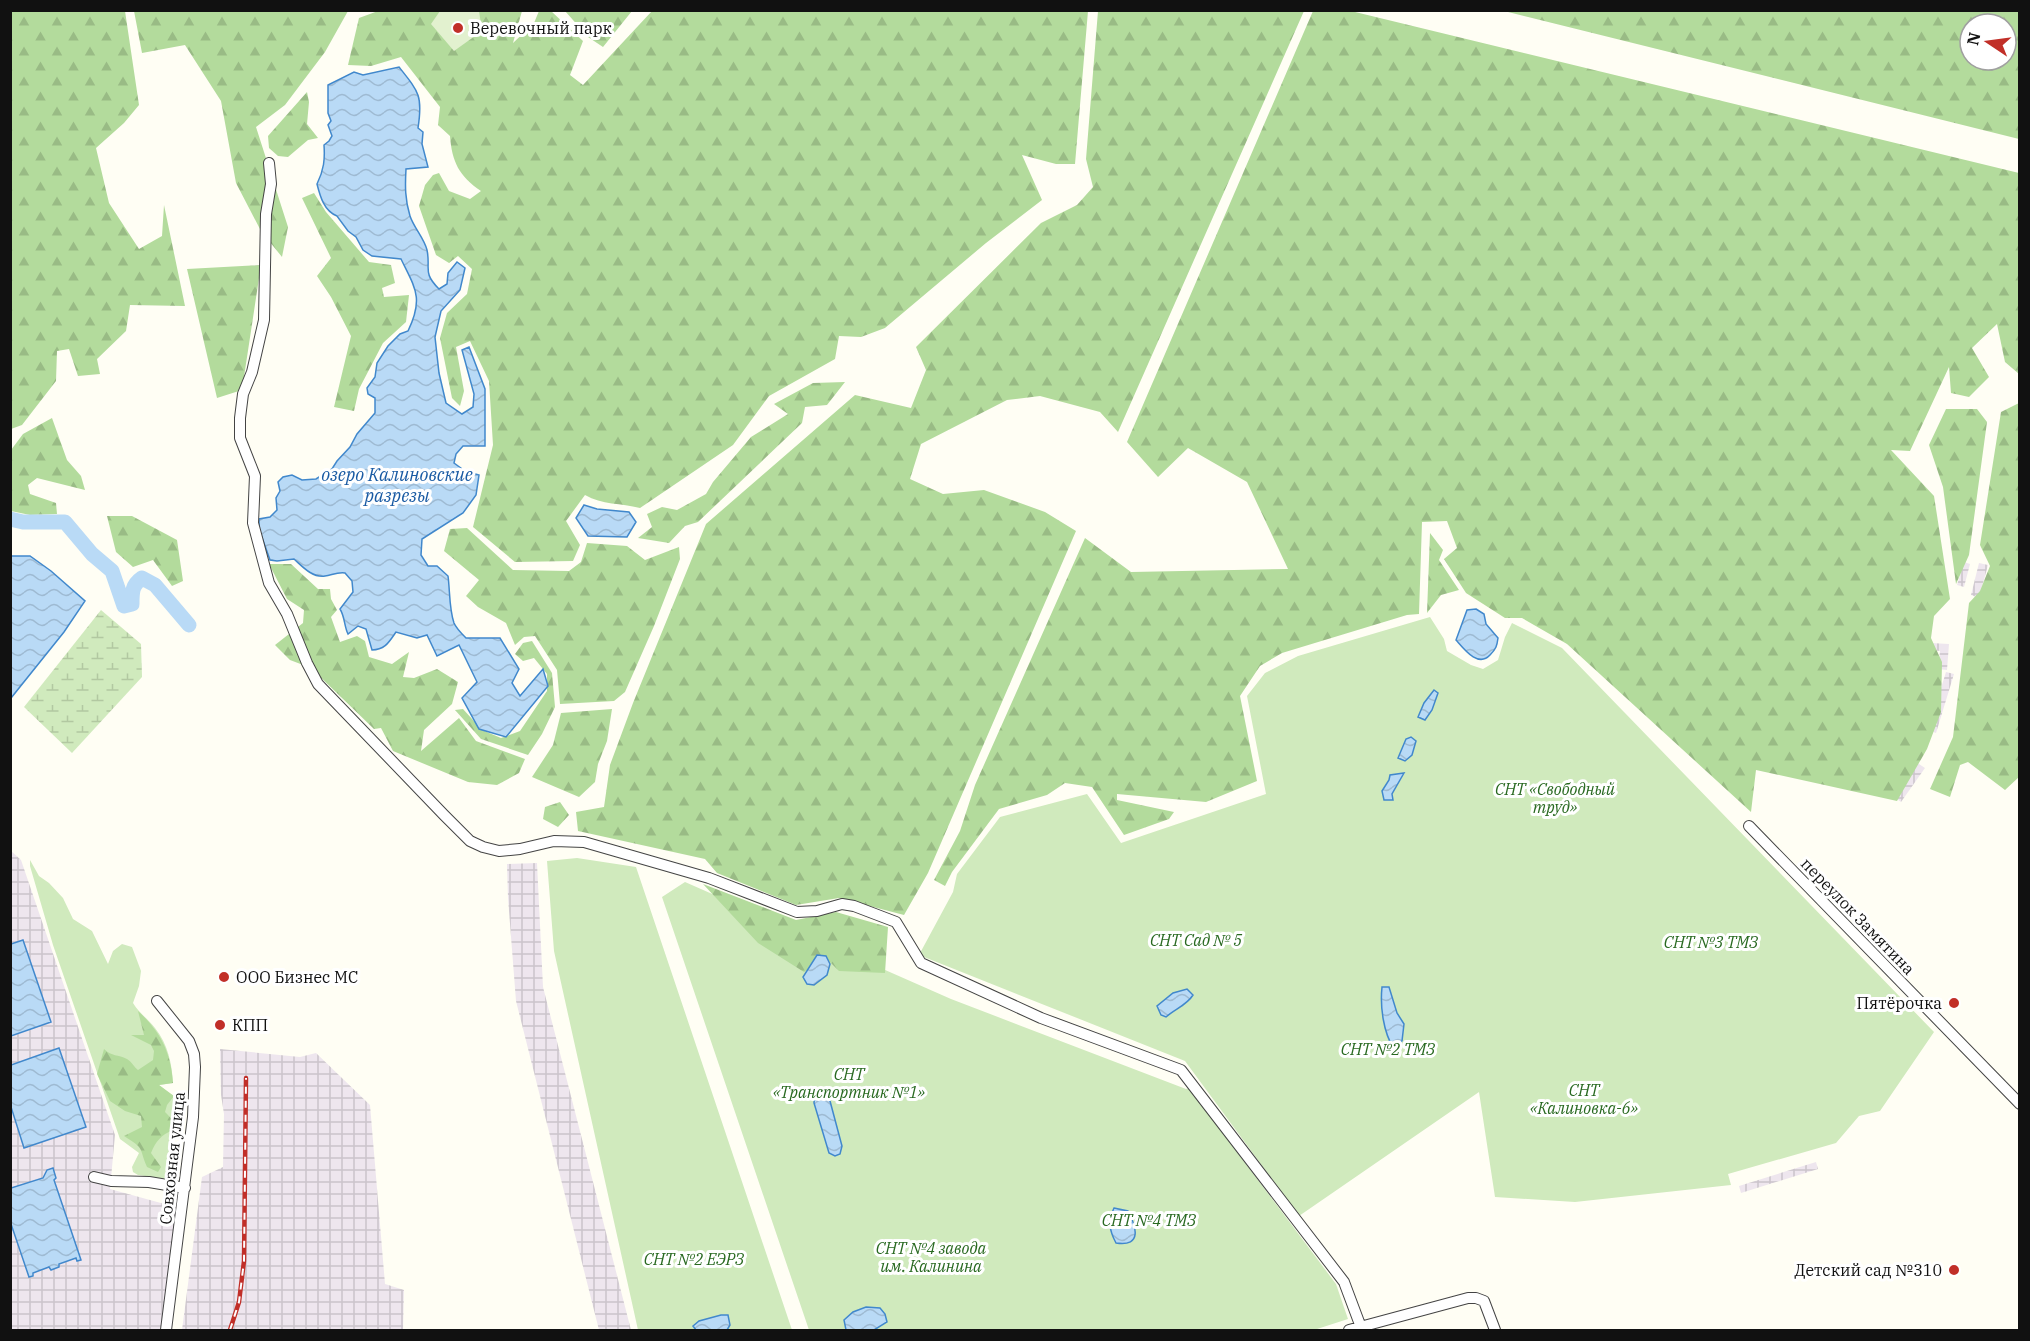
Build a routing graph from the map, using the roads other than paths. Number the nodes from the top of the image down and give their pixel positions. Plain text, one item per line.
1 (269, 163) dead end
2 (1749, 826) dead end
3 (157, 1001) dead end
4 (2019, 1104) edge
5 (94, 1177) dead end
6 (185, 1188) junction
7 (1361, 1328) edge
8 (166, 1330) edge
9 (1349, 1330) edge
10 (1495, 1330) edge

1 - 7 street
2 - 4 street, переулок Замятина
3 - 6 street, Совхозная улица
5 - 6 street
6 - 8 street, Совхозная улица
7 - 9 street
7 - 10 street

